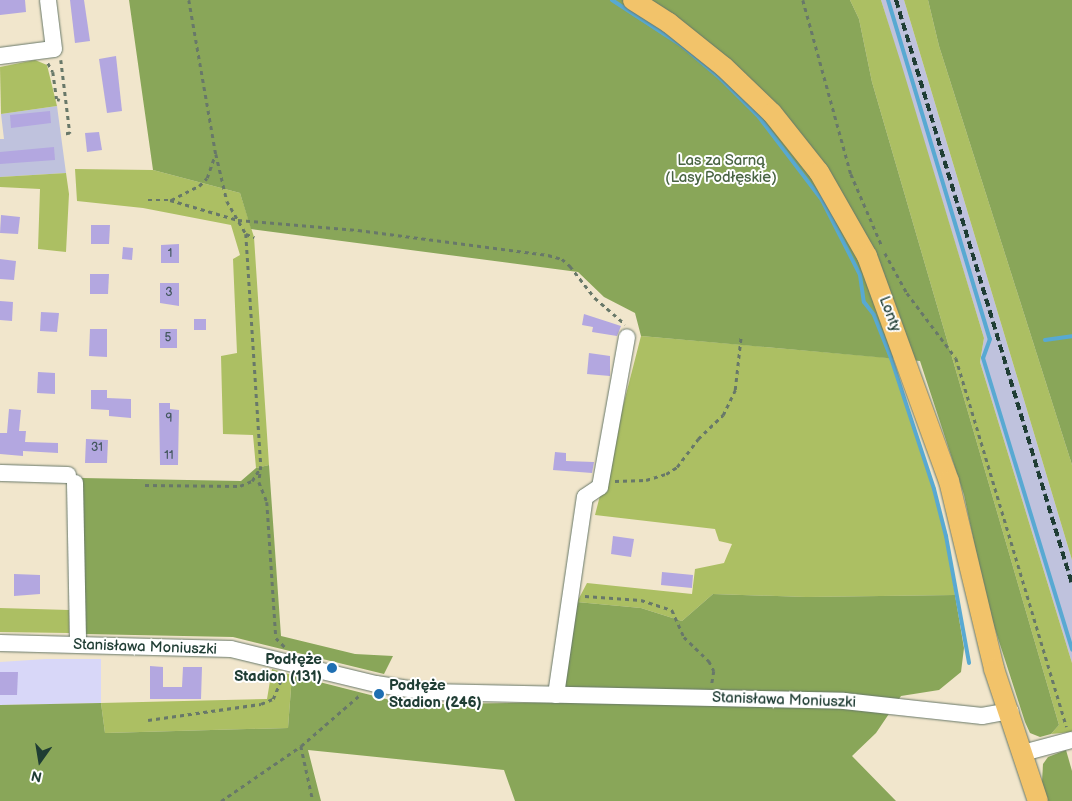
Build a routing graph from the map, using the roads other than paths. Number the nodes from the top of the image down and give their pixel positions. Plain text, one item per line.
1 (48, 0) edge
2 (633, 0) edge
3 (0, 56) edge
4 (627, 337) road end
5 (0, 473) edge
6 (0, 644) edge
7 (78, 645) junction
8 (556, 695) junction
9 (1010, 711) junction
10 (1072, 740) edge
11 (1023, 753) junction
12 (1038, 801) edge

1 - 3 street
2 - 9 main road, Lonty
4 - 8 street
5 - 7 street
6 - 7 street, Stanisława Moniuszki
7 - 8 street, Stanisława Moniuszki
8 - 9 street, Stanisława Moniuszki
9 - 11 main road, Lonty
10 - 11 street
11 - 12 main road, Lonty

